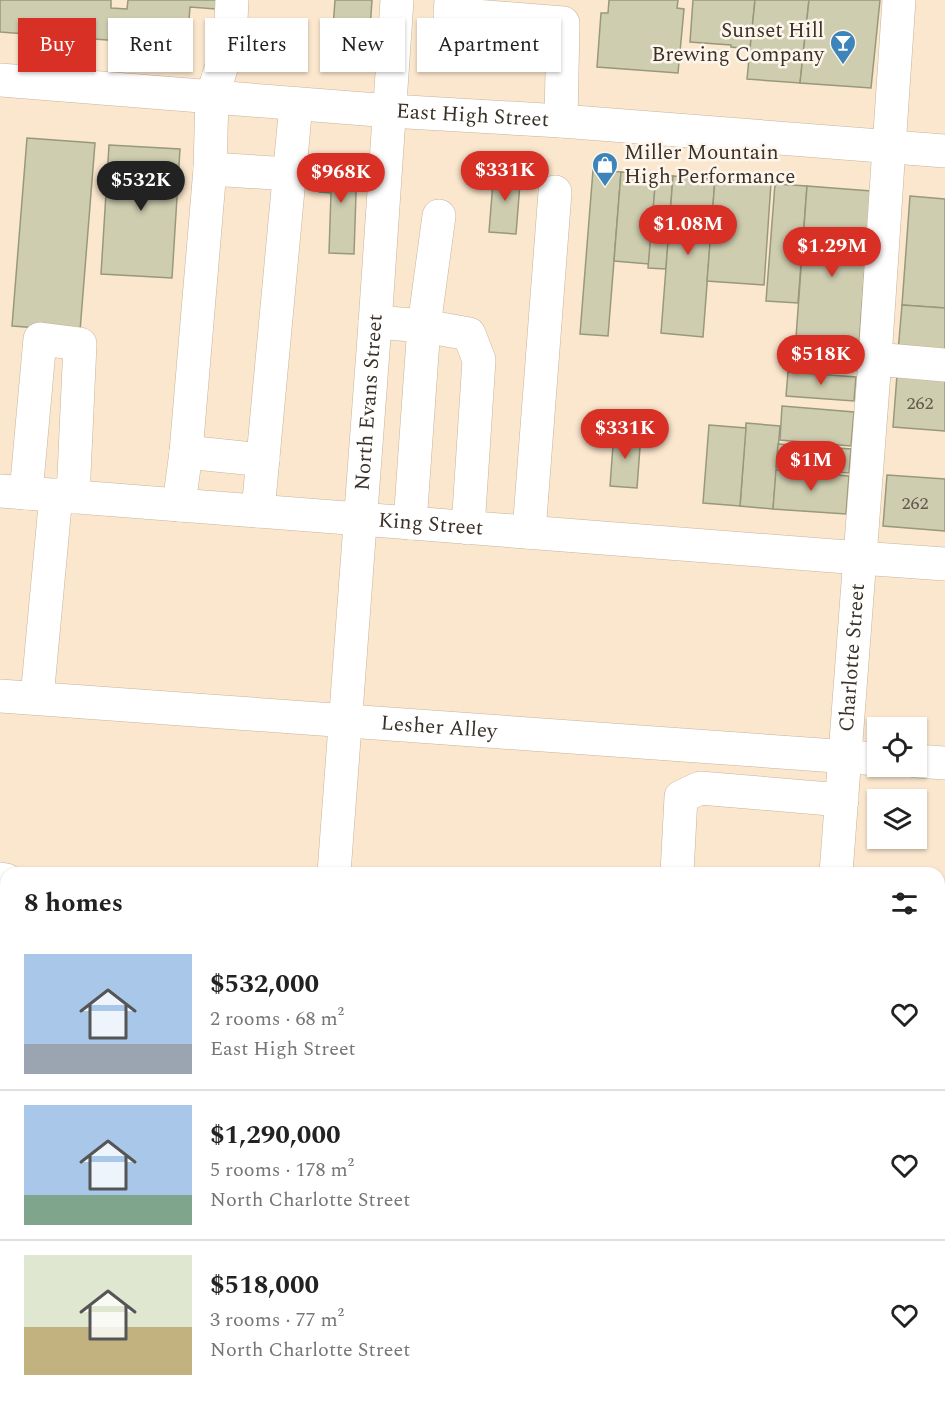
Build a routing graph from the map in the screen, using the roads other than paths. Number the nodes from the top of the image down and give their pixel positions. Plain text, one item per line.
1 (232, 0) edge
2 (397, 0) edge
3 (451, 0) edge
4 (900, 0) edge
5 (0, 80) edge
6 (212, 97) junction
7 (296, 104) junction
8 (390, 111) junction
9 (561, 121) junction
10 (889, 147) junction
11 (945, 151) edge
12 (210, 170) junction
13 (290, 174) junction
14 (555, 192) dead end
15 (439, 216) dead end
16 (375, 322) junction
17 (424, 326) junction
18 (875, 359) junction
19 (945, 365) edge
20 (186, 452) junction
21 (263, 460) junction
22 (39, 494) edge
23 (179, 505) junction
24 (258, 511) junction
25 (360, 519) junction
26 (410, 523) junction
27 (468, 528) junction
28 (529, 532) junction
29 (860, 558) junction
30 (945, 564) edge
31 (0, 696) edge
32 (37, 698) junction
33 (345, 720) junction
34 (862, 757) edge
35 (927, 762) edge
36 (945, 764) edge
37 (842, 800) junction
38 (334, 867) edge
39 (677, 867) edge
40 (836, 867) edge

1 - 6 street
2 - 8 street, North Evans Street
3 - 9 street
4 - 10 street, Charlotte Street
5 - 6 street, East High Street
6 - 7 street, East High Street
6 - 12 street
7 - 8 street, East High Street
7 - 13 street
8 - 9 street, East High Street
8 - 16 street, North Evans Street
9 - 10 street, East High Street
10 - 11 street, East High Street
10 - 18 street, Charlotte Street
12 - 13 street
12 - 20 street
13 - 21 street
14 - 28 street
15 - 17 street
16 - 17 street
16 - 25 street, North Evans Street
17 - 26 street
17 - 27 street
18 - 19 street
18 - 29 street, Charlotte Street
20 - 21 street
20 - 23 street
21 - 24 street
22 - 23 street, King Street
22 - 32 street
23 - 24 street, King Street
24 - 25 street, King Street
25 - 26 street, King Street
25 - 33 street, North Evans Street
26 - 27 street, King Street
27 - 28 street, King Street
28 - 29 street, King Street
29 - 30 street, King Street
29 - 34 street, Charlotte Street
31 - 32 street, Lesher Alley
32 - 33 street, Lesher Alley
33 - 34 street, Lesher Alley
33 - 38 street, North Evans Street
34 - 37 street, Charlotte Street
35 - 36 street
37 - 39 street
37 - 40 street, Charlotte Street

